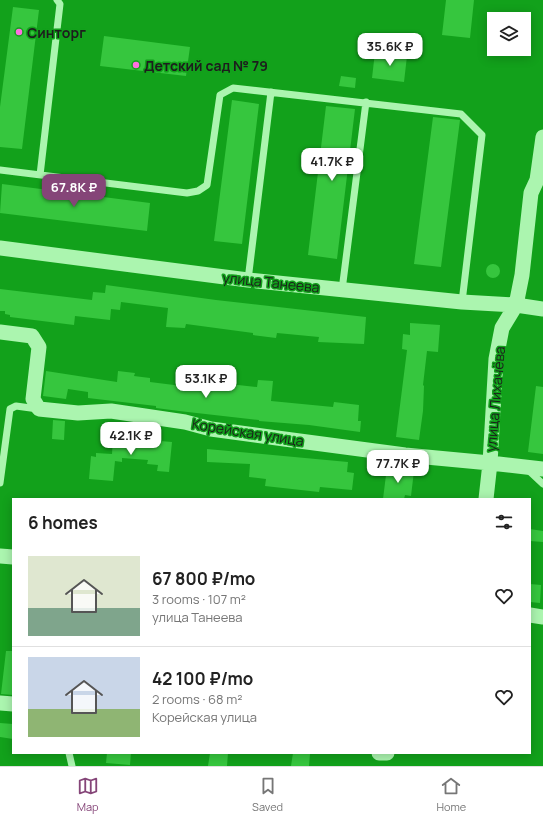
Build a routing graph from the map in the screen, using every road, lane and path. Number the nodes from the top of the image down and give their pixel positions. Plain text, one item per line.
1 (57, 0) edge
2 (271, 92) junction
3 (366, 102) junction
4 (543, 138) edge
5 (0, 170) edge
6 (40, 175) junction
7 (540, 180) edge
8 (0, 248) edge
9 (248, 280) junction
10 (342, 290) junction
11 (462, 302) junction
12 (516, 305) junction
13 (543, 308) edge
14 (0, 332) edge
15 (39, 409) junction
16 (490, 462) junction
17 (524, 466) junction
18 (543, 469) edge
19 (0, 483) edge
20 (543, 484) edge
21 (486, 498) edge
22 (0, 556) edge
23 (12, 557) edge
24 (531, 616) edge
25 (543, 616) edge
26 (0, 703) edge
27 (12, 704) edge
28 (70, 754) edge
29 (72, 766) edge

1 - 6 lane
2 - 3 lane
2 - 6 lane
2 - 9 lane
3 - 10 lane
3 - 11 lane
4 - 7 street, улица Лихачёва
5 - 6 lane
7 - 12 street, улица Лихачёва
8 - 9 street, улица Танеева
9 - 10 street, улица Танеева
10 - 11 street, улица Танеева
11 - 12 street, улица Танеева
12 - 13 street, улица Танеева
12 - 16 street, улица Лихачёва
14 - 15 street
15 - 16 street, Корейская улица
15 - 19 lane
16 - 17 street, Корейская улица
16 - 21 street, улица Лихачёва
17 - 18 street, Корейская улица
17 - 20 lane
22 - 23 street
24 - 25 street
26 - 27 street
28 - 29 lane

